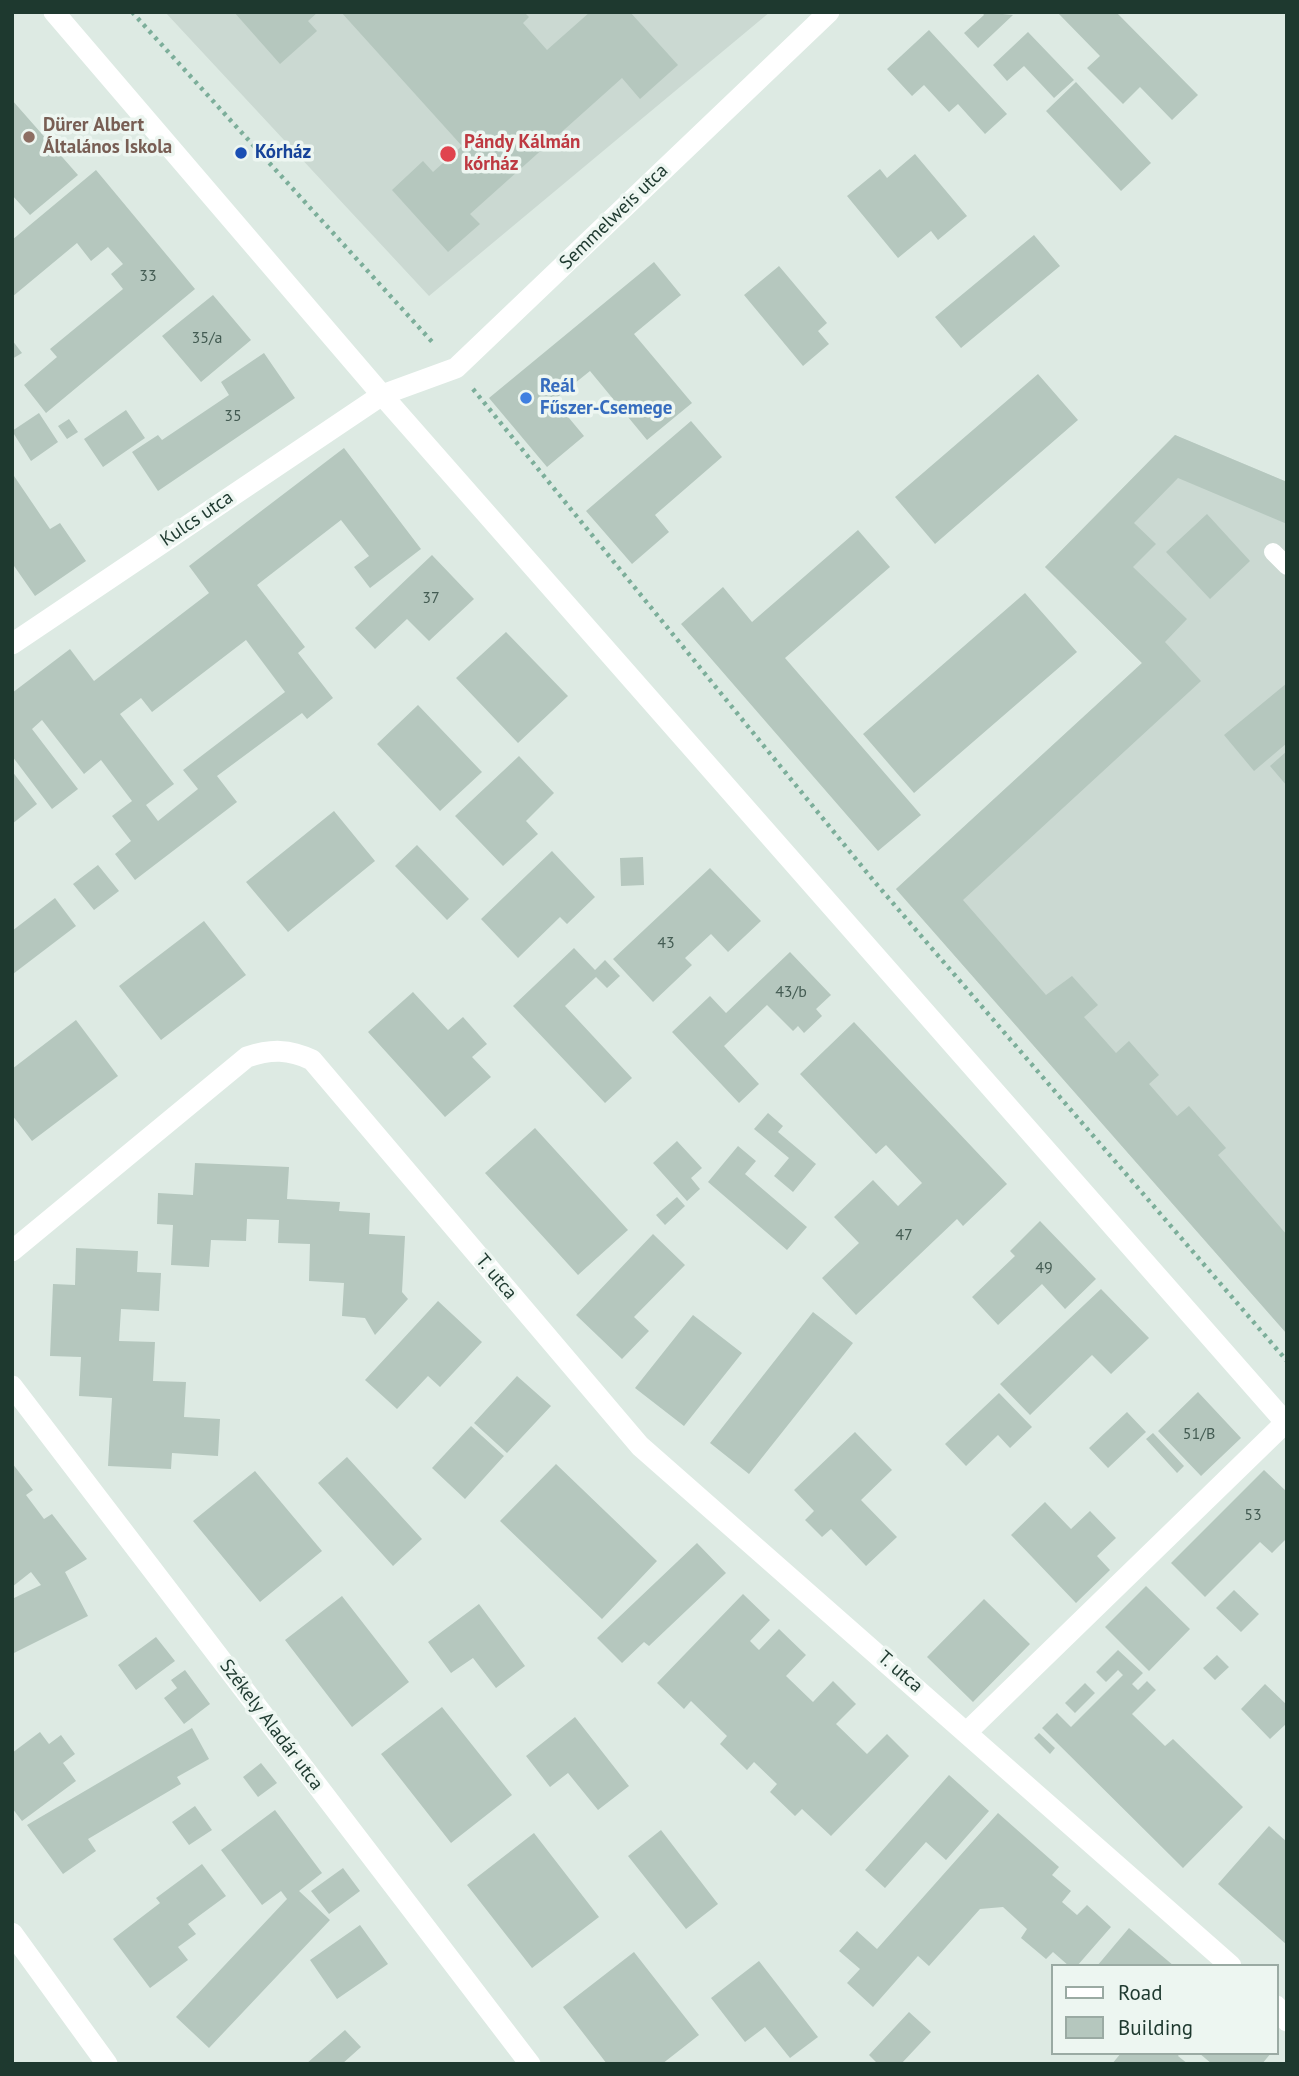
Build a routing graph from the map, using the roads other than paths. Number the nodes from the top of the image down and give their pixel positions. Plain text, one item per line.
1 (54, 12) edge
2 (826, 13) edge
3 (382, 395) junction
4 (1273, 552) dead end
5 (1287, 566) edge
6 (12, 644) edge
7 (12, 1251) edge
8 (12, 1386) edge
9 (1286, 1424) edge
10 (968, 1731) junction
11 (12, 1933) edge
12 (1229, 1964) edge
13 (107, 2064) edge
14 (530, 2064) edge

1 - 3 street
2 - 3 street, Semmelweis utca
3 - 6 street, Kulcs utca
3 - 9 street
4 - 5 lane
7 - 10 street, T. utca
8 - 14 street, Székely Aladár utca
9 - 10 street
10 - 12 street, T. utca
11 - 13 street

